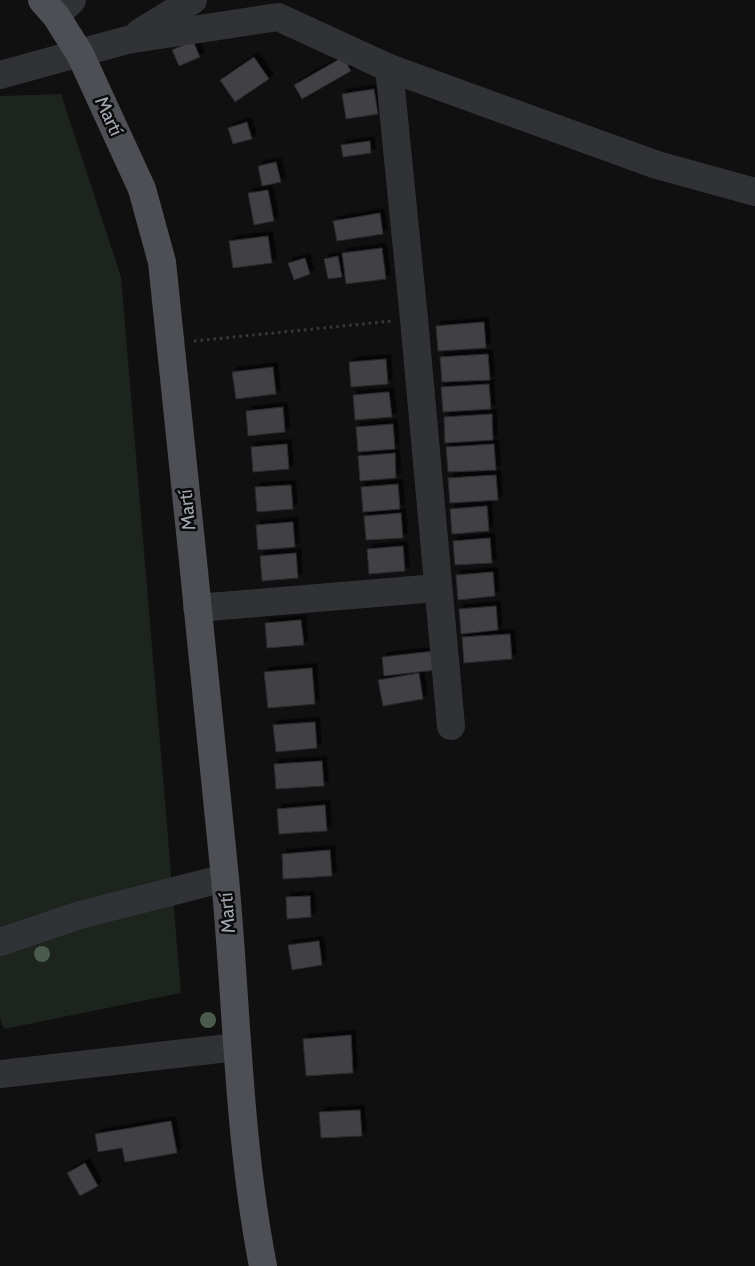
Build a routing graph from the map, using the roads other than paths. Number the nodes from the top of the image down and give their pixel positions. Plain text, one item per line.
1 (193, 0) edge
2 (57, 5) edge
3 (127, 40) junction
4 (80, 54) junction
5 (389, 68) junction
6 (0, 75) edge
7 (755, 192) edge
8 (437, 588) junction
9 (197, 608) junction
10 (451, 726) dead end
11 (224, 878) junction
12 (0, 942) edge
13 (237, 1047) junction
14 (0, 1074) edge
15 (263, 1266) edge

1 - 3 street
2 - 4 main road, Martí
3 - 4 street
3 - 5 street
4 - 6 street
4 - 9 main road, Martí
5 - 7 street
5 - 8 street
8 - 9 street
8 - 10 street
9 - 11 main road, Martí
11 - 12 street
11 - 13 main road, Martí
13 - 14 street
13 - 15 main road, Martí

